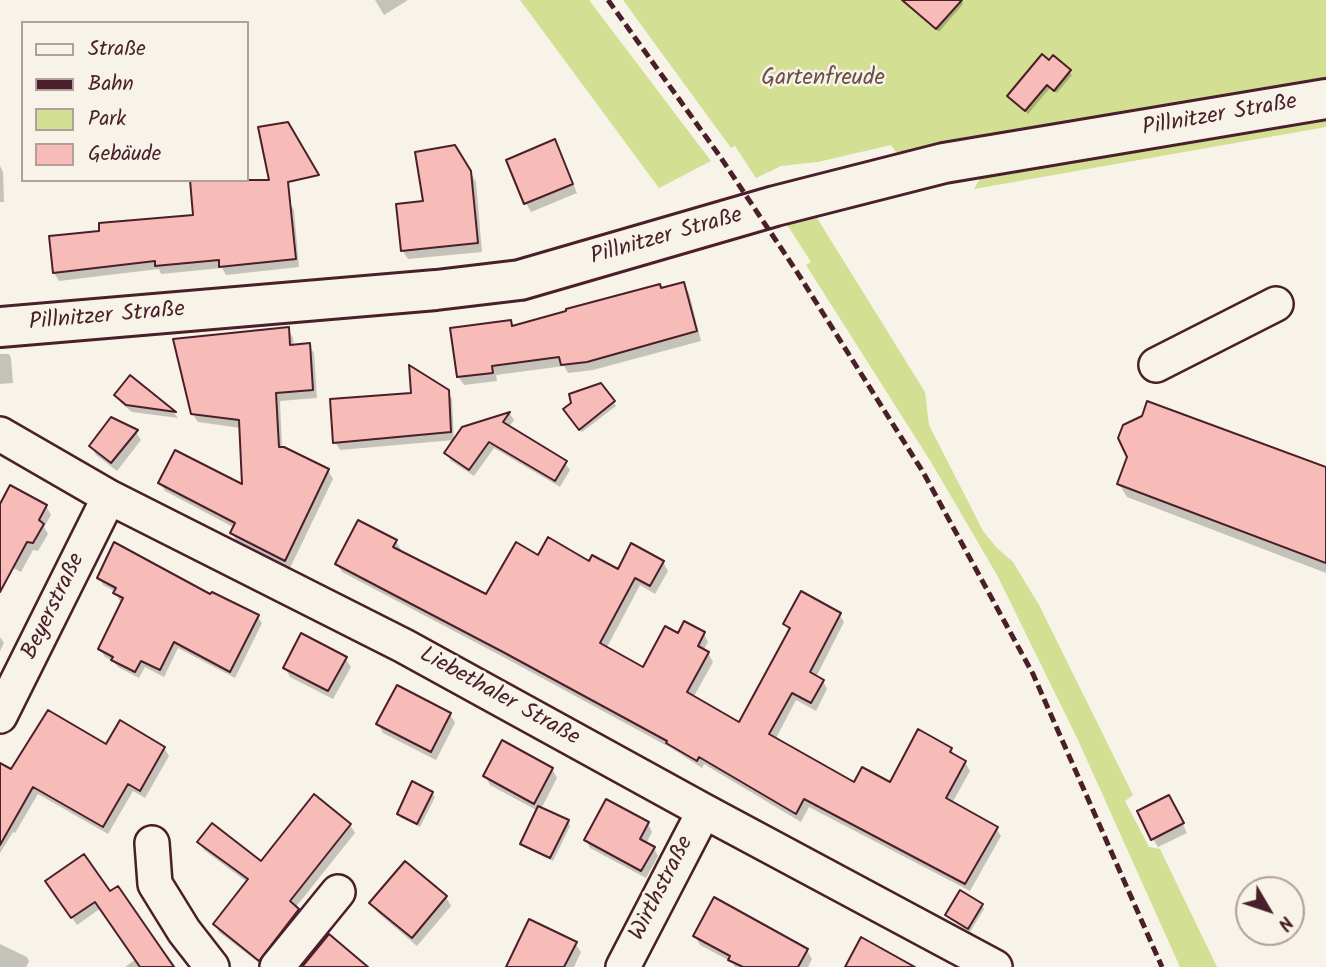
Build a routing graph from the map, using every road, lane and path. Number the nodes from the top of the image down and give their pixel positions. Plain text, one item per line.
1 (1326, 99) edge
2 (1276, 304) dead end
3 (0, 327) edge
4 (1156, 365) dead end
5 (0, 434) edge
6 (109, 497) junction
7 (0, 716) edge
8 (704, 811) junction
9 (152, 843) dead end
10 (338, 892) dead end
11 (212, 967) edge
12 (278, 967) edge
13 (622, 967) edge
14 (995, 967) edge

1 - 3 street, Pillnitzer Straße
2 - 4 street
5 - 6 street, Liebethaler Straße
6 - 7 street, Beyerstraße
6 - 8 street, Liebethaler Straße
8 - 13 street, Wirthstraße
8 - 14 street, Liebethaler Straße
9 - 11 street
10 - 12 street

